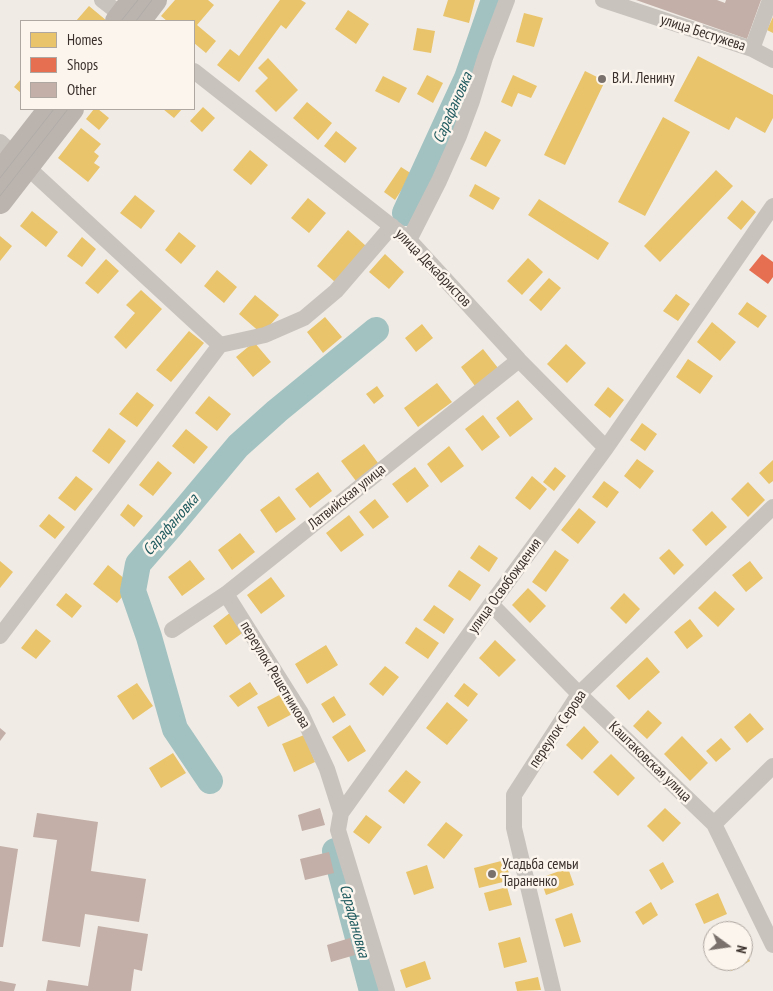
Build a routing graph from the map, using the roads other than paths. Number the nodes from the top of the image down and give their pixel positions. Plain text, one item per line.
1 (102, 0) edge
2 (155, 0) edge
3 (507, 0) edge
4 (604, 0) edge
5 (770, 0) edge
6 (128, 16) edge
7 (752, 49) junction
8 (773, 60) edge
9 (195, 72) edge
10 (49, 110) edge
11 (71, 110) edge
12 (10, 159) edge
13 (0, 202) edge
14 (773, 206) edge
15 (392, 226) junction
16 (409, 240) junction
17 (220, 345) junction
18 (519, 360) junction
19 (606, 448) junction
20 (773, 507) edge
21 (226, 594) junction
22 (491, 604) junction
23 (172, 630) dead end
24 (0, 636) edge
25 (579, 694) junction
26 (773, 766) edge
27 (342, 813) junction
28 (714, 824) junction
29 (773, 945) edge
30 (387, 991) edge
31 (553, 991) edge

1 - 6 street
2 - 6 street
3 - 16 street
4 - 7 street, улица Бестужева
5 - 7 street
7 - 8 street, улица Бестужева
9 - 15 street, улица Декабристов
10 - 12 street
11 - 12 street
12 - 13 street
12 - 17 street
14 - 19 street, улица Освобождения
15 - 16 street, улица Декабристов
15 - 17 street
16 - 18 street, улица Декабристов
17 - 24 street
18 - 19 street, улица Декабристов
18 - 21 street, Латвийская улица
19 - 22 street, улица Освобождения
20 - 25 street, переулок Серова
21 - 23 street, Латвийская улица
21 - 27 street, переулок Решетникова
22 - 25 street, Каштаковская улица
22 - 27 street, улица Освобождения
25 - 28 street, Каштаковская улица
25 - 31 street, переулок Серова
26 - 28 street
27 - 30 street
28 - 29 street, Каштаковская улица

